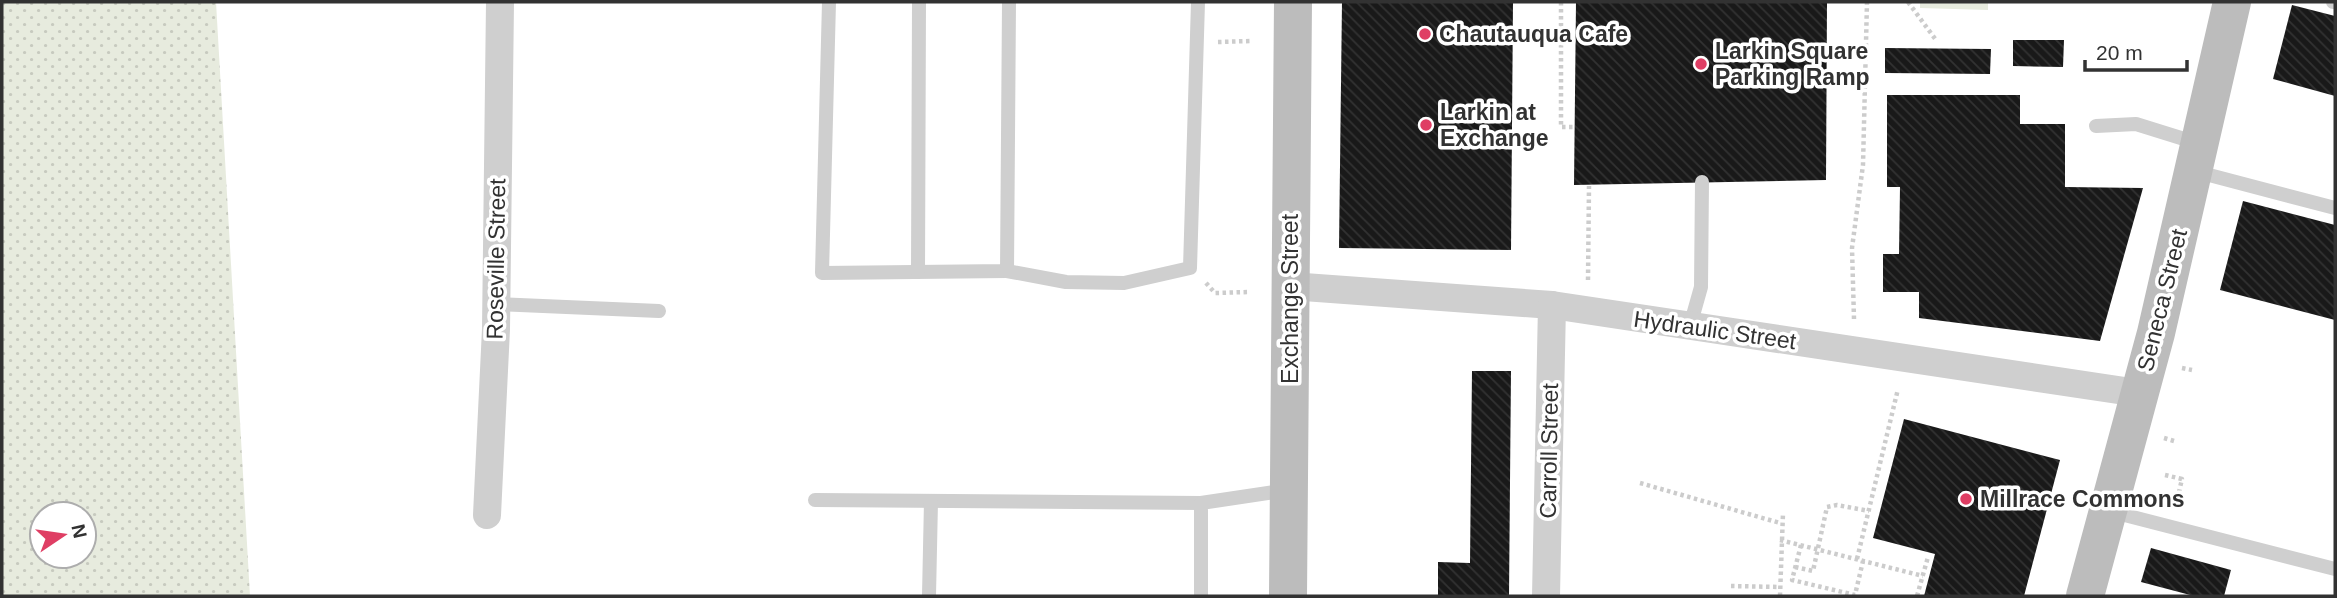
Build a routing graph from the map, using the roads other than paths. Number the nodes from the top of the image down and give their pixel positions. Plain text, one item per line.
1 (500, 2) edge
2 (829, 2) edge
3 (919, 2) edge
4 (1009, 2) edge
5 (1198, 2) edge
6 (1293, 2) edge
7 (2232, 2) edge
8 (2096, 126) dead end
9 (2196, 157) junction
10 (1702, 182) dead end
11 (2335, 208) edge
12 (1007, 271) junction
13 (918, 272) junction
14 (1290, 286) junction
15 (496, 304) junction
16 (1552, 305) junction
17 (659, 311) dead end
18 (1690, 326) junction
19 (2138, 393) junction
20 (1289, 490) junction
21 (814, 500) dead end
22 (931, 501) junction
23 (1201, 503) junction
24 (2108, 510) junction
25 (487, 515) dead end
26 (2335, 569) edge
27 (929, 596) edge
28 (1201, 596) edge
29 (1288, 596) edge
30 (1546, 596) edge
31 (2085, 596) edge

1 - 15 street, Roseville Street
2 - 13 lane
3 - 13 lane
4 - 12 lane
5 - 12 lane
6 - 14 street, Exchange Street
7 - 9 street, Seneca Street
8 - 9 lane
9 - 11 lane
9 - 19 street, Seneca Street
10 - 18 lane
12 - 13 lane
14 - 16 street, Hydraulic Street
14 - 20 street, Exchange Street
15 - 17 lane
15 - 25 street, Roseville Street
16 - 18 street, Hydraulic Street
16 - 30 street, Carroll Street
18 - 19 street, Hydraulic Street
19 - 24 street, Seneca Street
20 - 23 lane
20 - 29 street, Exchange Street
21 - 22 lane
22 - 23 lane
22 - 27 lane
23 - 28 lane
24 - 26 lane
24 - 31 street, Seneca Street

